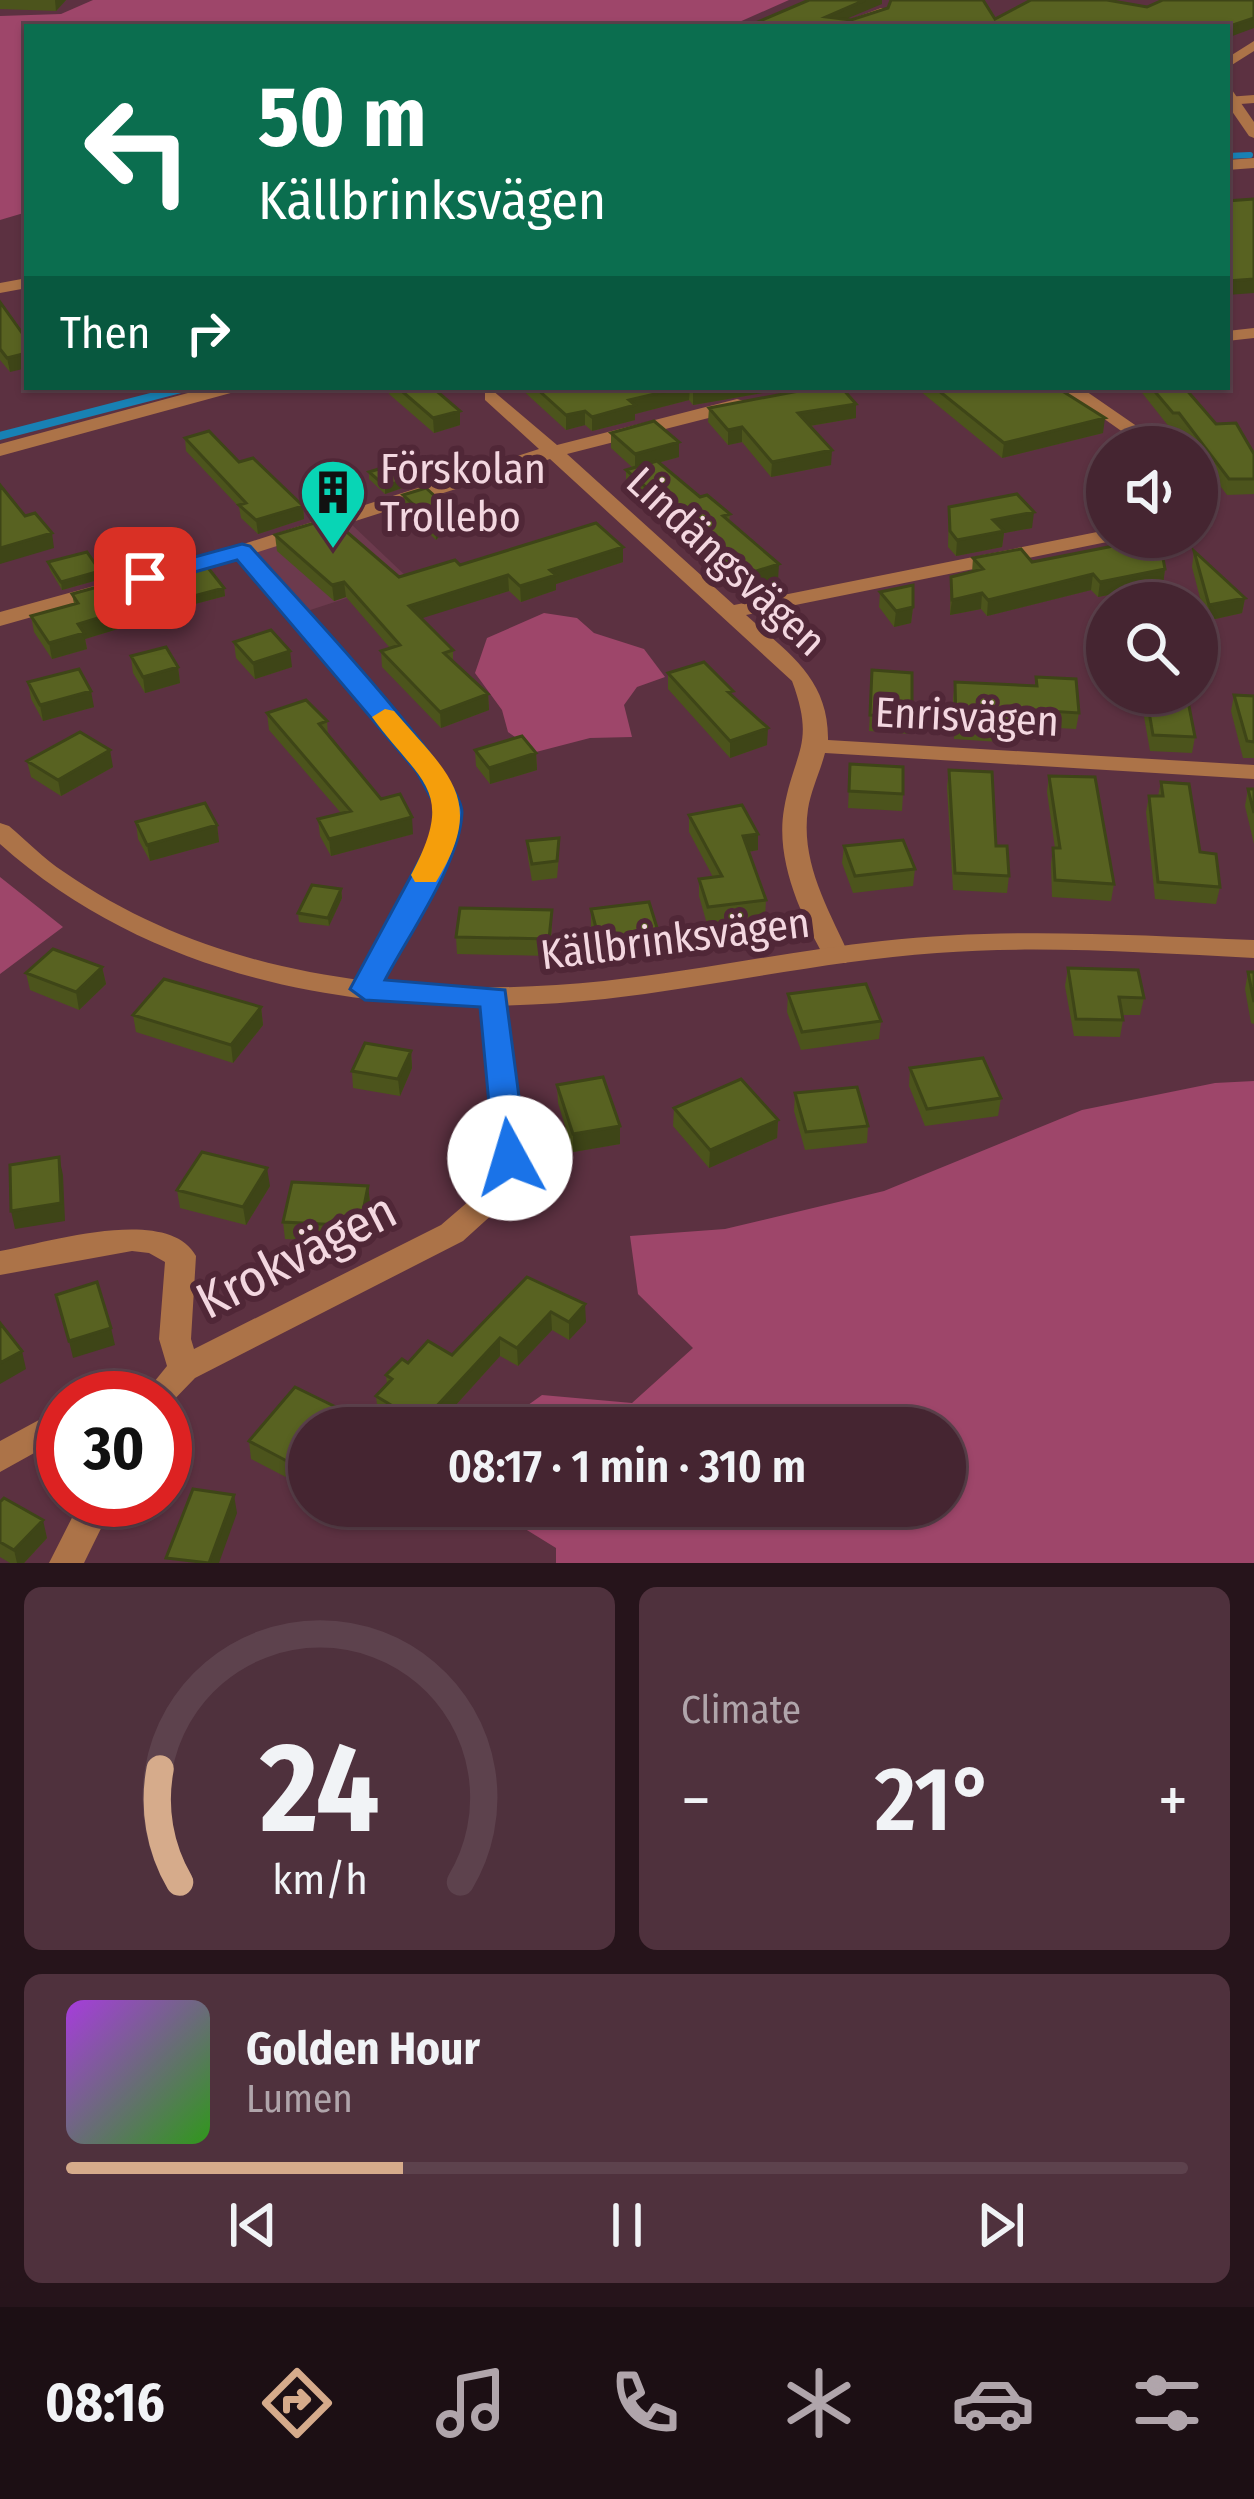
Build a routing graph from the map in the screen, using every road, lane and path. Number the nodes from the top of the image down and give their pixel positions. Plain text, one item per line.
1 (881, 12) edge
2 (846, 24) edge
3 (1230, 98) edge
4 (1254, 133) edge
5 (220, 390) edge
6 (1072, 390) edge
7 (492, 397) dead end
8 (759, 400) edge
9 (1125, 426) edge
10 (0, 450) edge
11 (551, 452) junction
12 (1086, 540) edge
13 (242, 551) junction
14 (729, 612) junction
15 (0, 619) edge
16 (818, 746) junction
17 (1254, 772) edge
18 (0, 831) edge
19 (1254, 949) edge
20 (836, 957) junction
21 (365, 989) junction
22 (494, 997) junction
23 (0, 1263) edge
24 (184, 1369) joint
25 (36, 1436) edge
26 (0, 1458) edge
27 (84, 1527) edge
28 (66, 1563) edge

1 - 2 street
3 - 4 street
5 - 10 street
6 - 9 street
7 - 11 street, Lindängsvägen
8 - 11 street
11 - 13 street
11 - 14 street, Lindängsvägen
12 - 14 street
13 - 15 street
13 - 21 street
14 - 16 street, Lindängsvägen
16 - 17 street, Enrisvägen
16 - 20 street
18 - 21 street, Källbrinksvägen
19 - 20 street, Källbrinksvägen
20 - 22 street, Källbrinksvägen
21 - 22 street, Källbrinksvägen
22 - 24 street, Krokvägen
23 - 24 street
25 - 26 street
27 - 28 street

